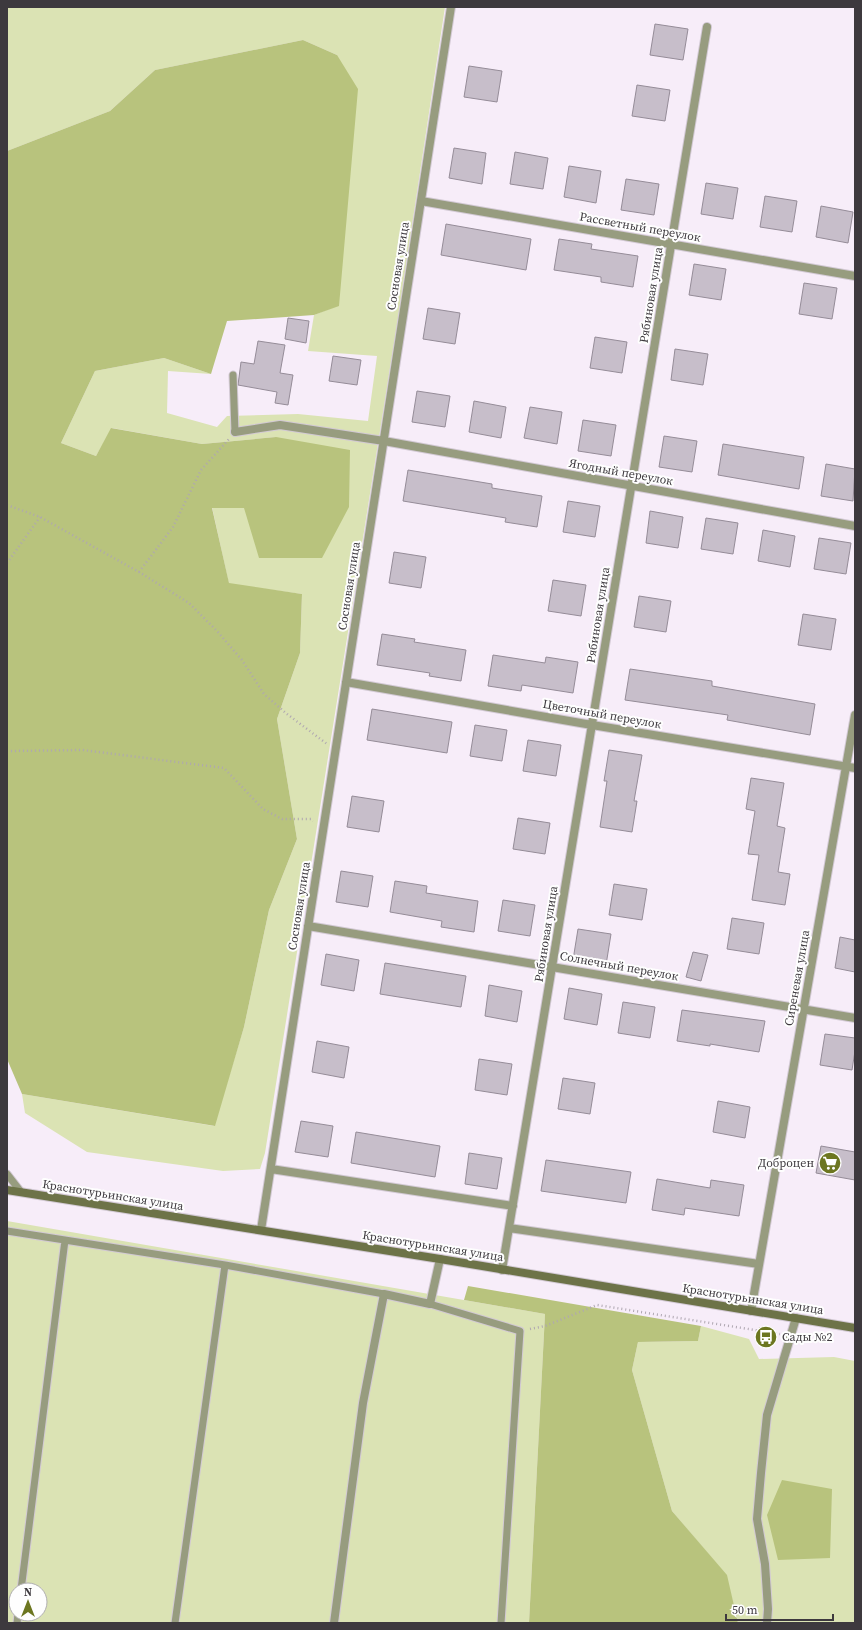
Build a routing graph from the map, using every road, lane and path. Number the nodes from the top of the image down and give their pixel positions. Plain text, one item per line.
1 (451, 7) edge
2 (708, 27) dead end
3 (421, 201) junction
4 (672, 245) junction
5 (855, 276) edge
6 (233, 375) dead end
7 (235, 432) junction
8 (384, 441) junction
9 (632, 486) junction
10 (7, 505) edge
11 (40, 517) junction
12 (855, 526) edge
13 (7, 563) edge
14 (139, 572) junction
15 (346, 682) junction
16 (855, 715) edge
17 (592, 725) junction
18 (336, 750) junction
19 (7, 751) edge
20 (846, 766) junction
21 (855, 768) edge
22 (323, 829) junction
23 (308, 926) junction
24 (552, 967) junction
25 (804, 1010) junction
26 (855, 1018) edge
27 (271, 1169) junction
28 (7, 1174) edge
29 (7, 1190) edge
30 (21, 1192) junction
31 (513, 1206) junction
32 (509, 1228) junction
33 (261, 1230) junction
34 (7, 1231) edge
35 (65, 1240) junction
36 (440, 1259) junction
37 (759, 1264) junction
38 (225, 1266) junction
39 (502, 1270) junction
40 (384, 1294) junction
41 (430, 1304) junction
42 (751, 1311) junction
43 (796, 1318) junction
44 (855, 1328) edge
45 (520, 1331) junction
46 (792, 1336) junction
47 (22, 1582) edge
48 (175, 1623) edge
49 (334, 1623) edge
50 (501, 1623) edge
51 (767, 1623) edge

1 - 3 street, Сосновая улица
2 - 4 street, Рябиновая улица
3 - 4 street, Рассветный переулок
3 - 8 street, Сосновая улица
4 - 5 street, Рассветный переулок
4 - 9 street, Рябиновая улица
6 - 7 lane
7 - 8 street, Ягодный переулок
7 - 14 path
8 - 9 street, Ягодный переулок
8 - 15 street, Сосновая улица
9 - 12 street, Ягодный переулок
9 - 17 street, Рябиновая улица
10 - 11 path
11 - 13 path
11 - 14 path
14 - 18 path
15 - 17 street, Цветочный переулок
15 - 18 street, Сосновая улица
16 - 20 street, Сиреневая улица
17 - 20 street, Цветочный переулок
17 - 24 street, Рябиновая улица
18 - 22 street, Сосновая улица
19 - 22 path
20 - 21 street, Цветочный переулок
20 - 25 street, Сиреневая улица
22 - 23 street, Сосновая улица
23 - 24 street, Солнечный переулок
23 - 27 street, Сосновая улица
24 - 25 street, Солнечный переулок
24 - 31 street, Рябиновая улица
25 - 26 street, Солнечный переулок
25 - 37 street, Сиреневая улица
27 - 31 street
27 - 33 street, Сосновая улица
28 - 30 lane
29 - 30 main road, Краснотурьинская улица
30 - 33 main road, Краснотурьинская улица
31 - 32 street, Рябиновая улица
32 - 37 street
32 - 39 street, Рябиновая улица
33 - 36 main road, Краснотурьинская улица
34 - 35 lane
35 - 38 lane
35 - 47 lane
36 - 39 main road, Краснотурьинская улица
36 - 41 street
37 - 42 street, Сиреневая улица
38 - 40 lane
38 - 48 lane
39 - 42 main road, Краснотурьинская улица
40 - 41 street
40 - 49 street
41 - 45 lane
42 - 43 main road, Краснотурьинская улица
43 - 44 main road, Краснотурьинская улица
43 - 46 street
45 - 46 path
45 - 50 lane
46 - 51 street

